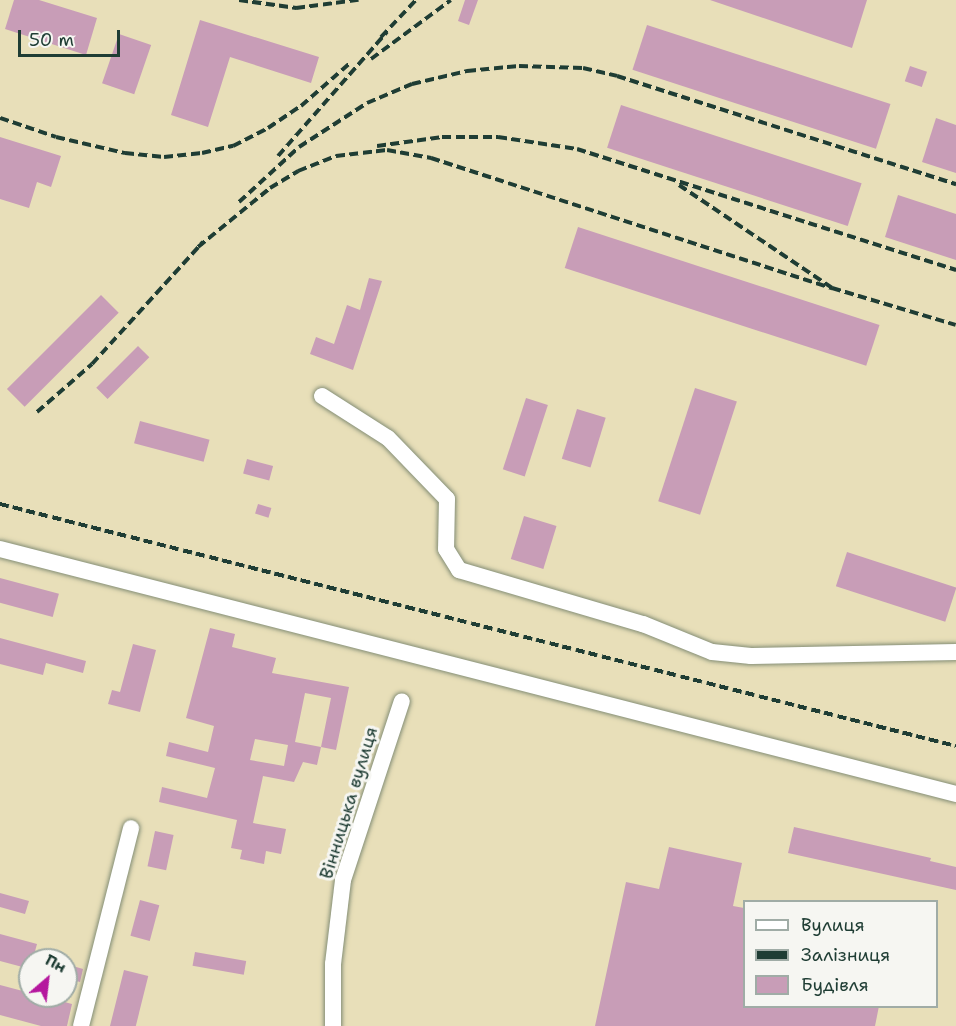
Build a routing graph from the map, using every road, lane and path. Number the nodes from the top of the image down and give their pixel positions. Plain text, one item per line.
1 (322, 396) dead end
2 (0, 549) edge
3 (956, 652) edge
4 (402, 701) dead end
5 (956, 794) edge
6 (131, 828) dead end
7 (81, 1026) edge
8 (333, 1026) edge

1 - 3 street
2 - 5 street
4 - 8 street, Вінницька вулиця
6 - 7 street

